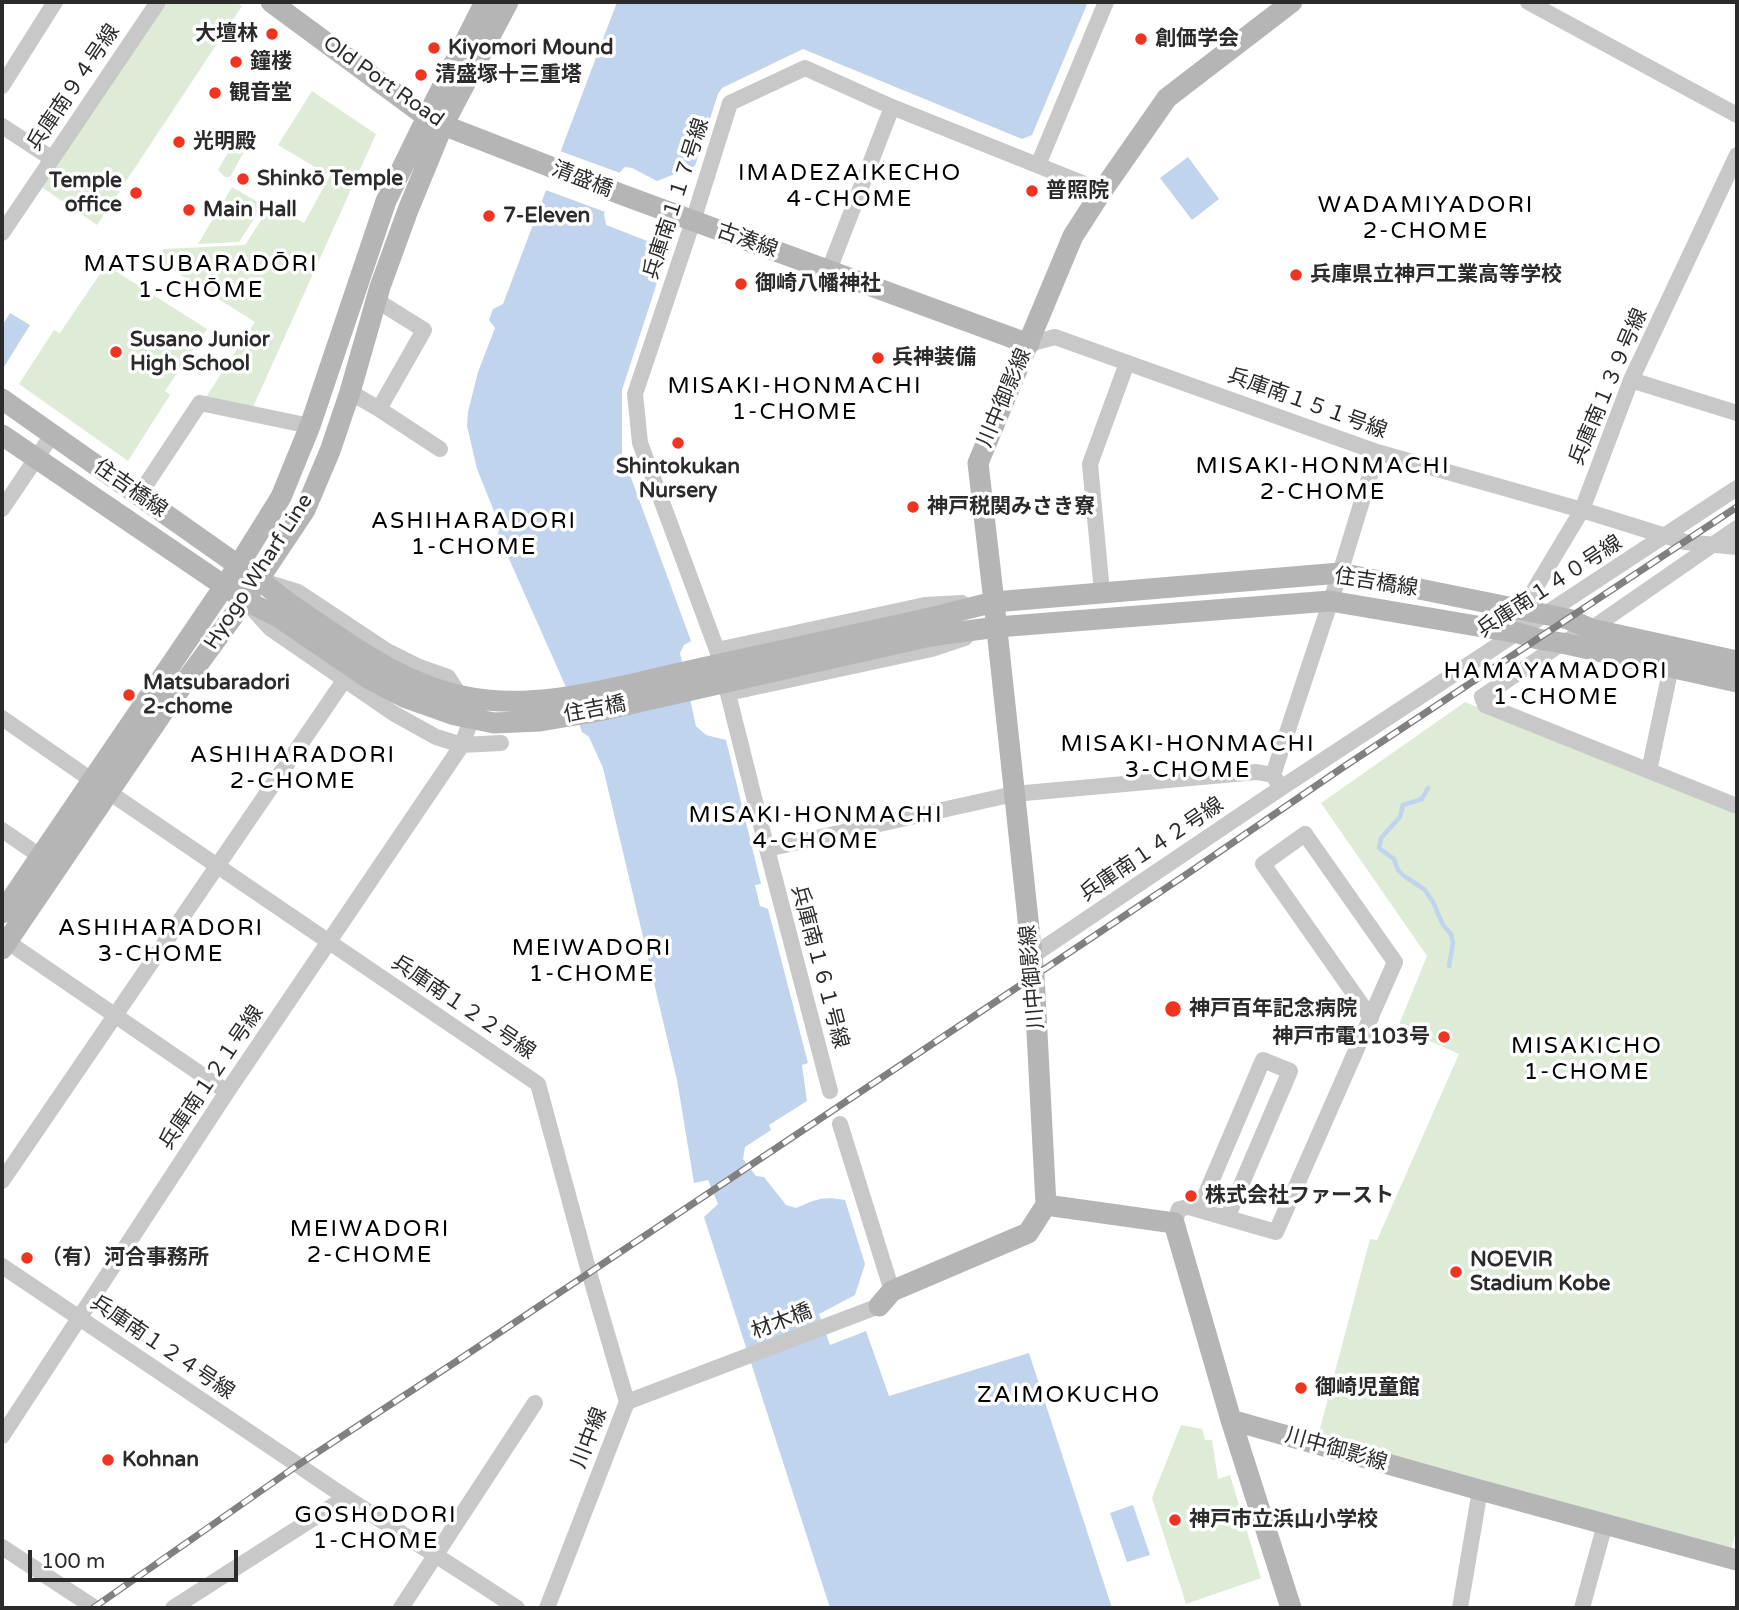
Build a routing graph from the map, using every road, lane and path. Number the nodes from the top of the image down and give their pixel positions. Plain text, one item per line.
1 (55, 2) edge
2 (158, 2) edge
3 (271, 2) edge
4 (485, 2) edge
5 (508, 2) edge
6 (1106, 2) edge
7 (1292, 2) edge
8 (1528, 2) edge
9 (2, 86) edge
10 (892, 107) junction
11 (1737, 114) edge
12 (435, 121) junction
13 (2, 126) edge
14 (1737, 155) edge
15 (51, 158) junction
16 (542, 164) joint
17 (1038, 165) junction
18 (1102, 191) junction
19 (623, 195) joint
20 (693, 222) junction
21 (2, 233) edge
22 (829, 270) junction
23 (358, 280) junction
24 (378, 294) junction
25 (1028, 344) junction
26 (1127, 363) junction
27 (1631, 380) junction
28 (323, 385) junction
29 (350, 392) junction
30 (2, 399) edge
31 (379, 409) junction
32 (1737, 413) edge
33 (310, 426) junction
34 (2, 435) edge
35 (52, 435) junction
36 (440, 449) dead end
37 (1377, 452) junction
38 (36, 458) junction
39 (1737, 488) edge
40 (139, 495) junction
41 (2, 509) edge
42 (1582, 510) junction
43 (1737, 528) edge
44 (1666, 535) junction
45 (1713, 545) junction
46 (1737, 547) edge
47 (239, 566) junction
48 (1340, 573) junction
49 (259, 580) junction
50 (224, 587) junction
51 (1102, 592) junction
52 (245, 600) junction
53 (1330, 601) junction
54 (994, 602) junction
55 (1522, 610) junction
56 (285, 611) junction
57 (1545, 614) junction
58 (928, 627) junction
59 (997, 627) junction
60 (1591, 629) junction
61 (1518, 634) junction
62 (1562, 643) junction
63 (717, 650) junction
64 (1737, 661) edge
65 (1671, 667) junction
66 (345, 679) junction
67 (1737, 682) edge
68 (728, 693) junction
69 (2, 718) edge
70 (501, 743) dead end
71 (461, 745) junction
72 (1649, 771) junction
73 (91, 780) junction
74 (1277, 782) junction
75 (109, 792) junction
76 (1014, 794) junction
77 (1737, 806) edge
78 (2, 830) edge
79 (767, 849) junction
80 (40, 856) junction
81 (217, 866) junction
82 (2, 913) edge
83 (3, 942) edge
84 (329, 942) junction
85 (1032, 956) junction
86 (115, 1015) junction
87 (1371, 1018) junction
88 (830, 1091) dead end
89 (227, 1092) junction
90 (1238, 1118) junction
91 (840, 1124) dead end
92 (1264, 1131) junction
93 (2, 1181) edge
94 (1046, 1205) junction
95 (1199, 1210) junction
96 (1227, 1218) junction
97 (1174, 1223) junction
98 (2, 1266) edge
99 (885, 1298) junction
100 (79, 1318) junction
101 (746, 1357) joint
102 (627, 1402) junction
103 (536, 1403) dead end
104 (1231, 1420) junction
105 (2, 1436) edge
106 (1480, 1490) junction
107 (345, 1498) junction
108 (1605, 1524) junction
109 (2, 1547) edge
110 (436, 1555) junction
111 (1737, 1560) edge
112 (95, 1608) edge
113 (173, 1608) edge
114 (401, 1608) edge
115 (517, 1608) edge
116 (547, 1608) edge
117 (1291, 1608) edge
118 (1460, 1608) edge
119 (1582, 1608) edge

1 - 9 street
2 - 15 street, 兵庫南９４号線
3 - 12 street, Old Port Road
4 - 12 street, Hyogo Wharf Line
5 - 12 street, Hyogo Wharf Line
6 - 17 street
7 - 18 street, 川中御影線
8 - 11 street
10 - 17 street, 兵庫南１１７号線
10 - 20 street, 兵庫南１１７号線
10 - 22 street
12 - 16 street, Old Port Road
12 - 23 street, Hyogo Wharf Line
12 - 24 street, Hyogo Wharf Line
13 - 15 street
14 - 27 street, 兵庫南１３９号線
15 - 21 street, 兵庫南９４号線
16 - 19 street, 清盛橋
17 - 18 street, 兵庫南１１７号線
18 - 25 street, 川中御影線
19 - 20 street, 古湊線
20 - 22 street, 古湊線
20 - 63 street, 兵庫南１１７号線
22 - 25 street, 古湊線
23 - 24 street
23 - 28 street, Hyogo Wharf Line
24 - 29 street, Hyogo Wharf Line
24 - 31 street
25 - 26 street, 兵庫南１５１号線
25 - 54 street, 川中御影線
26 - 37 street, 兵庫南１５１号線
26 - 51 street
27 - 32 street
27 - 42 street, 兵庫南１３９号線
28 - 29 street
28 - 33 street, Hyogo Wharf Line
29 - 31 street
29 - 49 street, Hyogo Wharf Line
30 - 35 street, 住吉橋線
31 - 36 street
33 - 40 street
33 - 47 street, Hyogo Wharf Line
34 - 38 street, 住吉橋線
35 - 38 street
35 - 40 street, 住吉橋線
37 - 42 street, 兵庫南１５１号線
37 - 48 street
38 - 41 street
38 - 50 street, 住吉橋線
39 - 44 street, 兵庫南１４０号線
40 - 47 street, 住吉橋線
42 - 44 street, 兵庫南１５１号線
42 - 55 street, 兵庫南１３９号線
43 - 45 street
44 - 45 street, 兵庫南１５１号線
44 - 57 street, 兵庫南１４０号線
45 - 46 street, 兵庫南１５１号線
45 - 60 street
47 - 49 street, 住吉橋線
47 - 50 street, Hyogo Wharf Line
48 - 51 street, 住吉橋線
48 - 53 street
48 - 55 street, 住吉橋線
49 - 52 street, Hyogo Wharf Line
49 - 56 street, 住吉橋線
49 - 71 street
50 - 52 street, 住吉橋線
50 - 73 street, Hyogo Wharf Line
51 - 54 street, 住吉橋線
52 - 56 street, 住吉橋線
52 - 66 street
52 - 75 street, Hyogo Wharf Line
53 - 59 street, 住吉橋線
53 - 61 street, 住吉橋線
53 - 74 street
54 - 58 street, 住吉橋線
54 - 59 street, 川中御影線
54 - 63 street
55 - 57 street, 住吉橋線
55 - 61 street, 兵庫南１３９号線
56 - 58 street, 住吉橋, bridge
57 - 60 street, 住吉橋線
57 - 61 street, 兵庫南１４０号線
58 - 59 street, 住吉橋線
59 - 68 street
59 - 76 street, 川中御影線
60 - 62 street
60 - 64 street, 住吉橋線
61 - 62 street, 住吉橋線
61 - 74 street, 兵庫南１４０号線
62 - 65 street, 住吉橋線
62 - 72 street
63 - 68 street, 兵庫南１６１号線
65 - 67 street, 住吉橋線
65 - 72 street
66 - 71 street
66 - 81 street
68 - 79 street, 兵庫南１６１号線
69 - 73 street, 兵庫南１２２号線
70 - 71 street
71 - 84 street, 兵庫南１２１号線
72 - 77 street
73 - 75 street, 兵庫南１２２号線
73 - 80 street, Hyogo Wharf Line
74 - 76 street
74 - 85 street, 兵庫南１４２号線
75 - 81 street, 兵庫南１２２号線
75 - 83 street, Hyogo Wharf Line
76 - 79 street
76 - 85 street, 川中御影線
78 - 80 street
79 - 88 street, 兵庫南１６１号線
80 - 82 street, Hyogo Wharf Line
81 - 84 street, 兵庫南１２２号線
81 - 86 street
83 - 86 street
84 - 89 street, 兵庫南１２１号線
84 - 102 street, 兵庫南１２２号線
85 - 94 street, 川中御影線
86 - 89 street
86 - 93 street
87 - 87 street
87 - 96 street
89 - 100 street, 兵庫南１２１号線
90 - 92 street
90 - 92 street
90 - 95 street
91 - 99 street
92 - 96 street
94 - 97 street
94 - 99 street
95 - 96 street
95 - 97 street
97 - 104 street
98 - 100 street, 兵庫南１２４号線
99 - 101 street, 材木橋
100 - 105 street, 兵庫南１２１号線
100 - 107 street, 兵庫南１２４号線
101 - 102 street, 川中線
102 - 116 street, 川中線
103 - 110 street
104 - 106 street, 川中御影線
104 - 117 street
106 - 108 street, 川中御影線
106 - 118 street
107 - 110 street, 兵庫南１２４号線
107 - 113 street
108 - 111 street, 川中御影線
108 - 119 street
109 - 112 street
110 - 114 street
110 - 115 street, 兵庫南１２４号線

